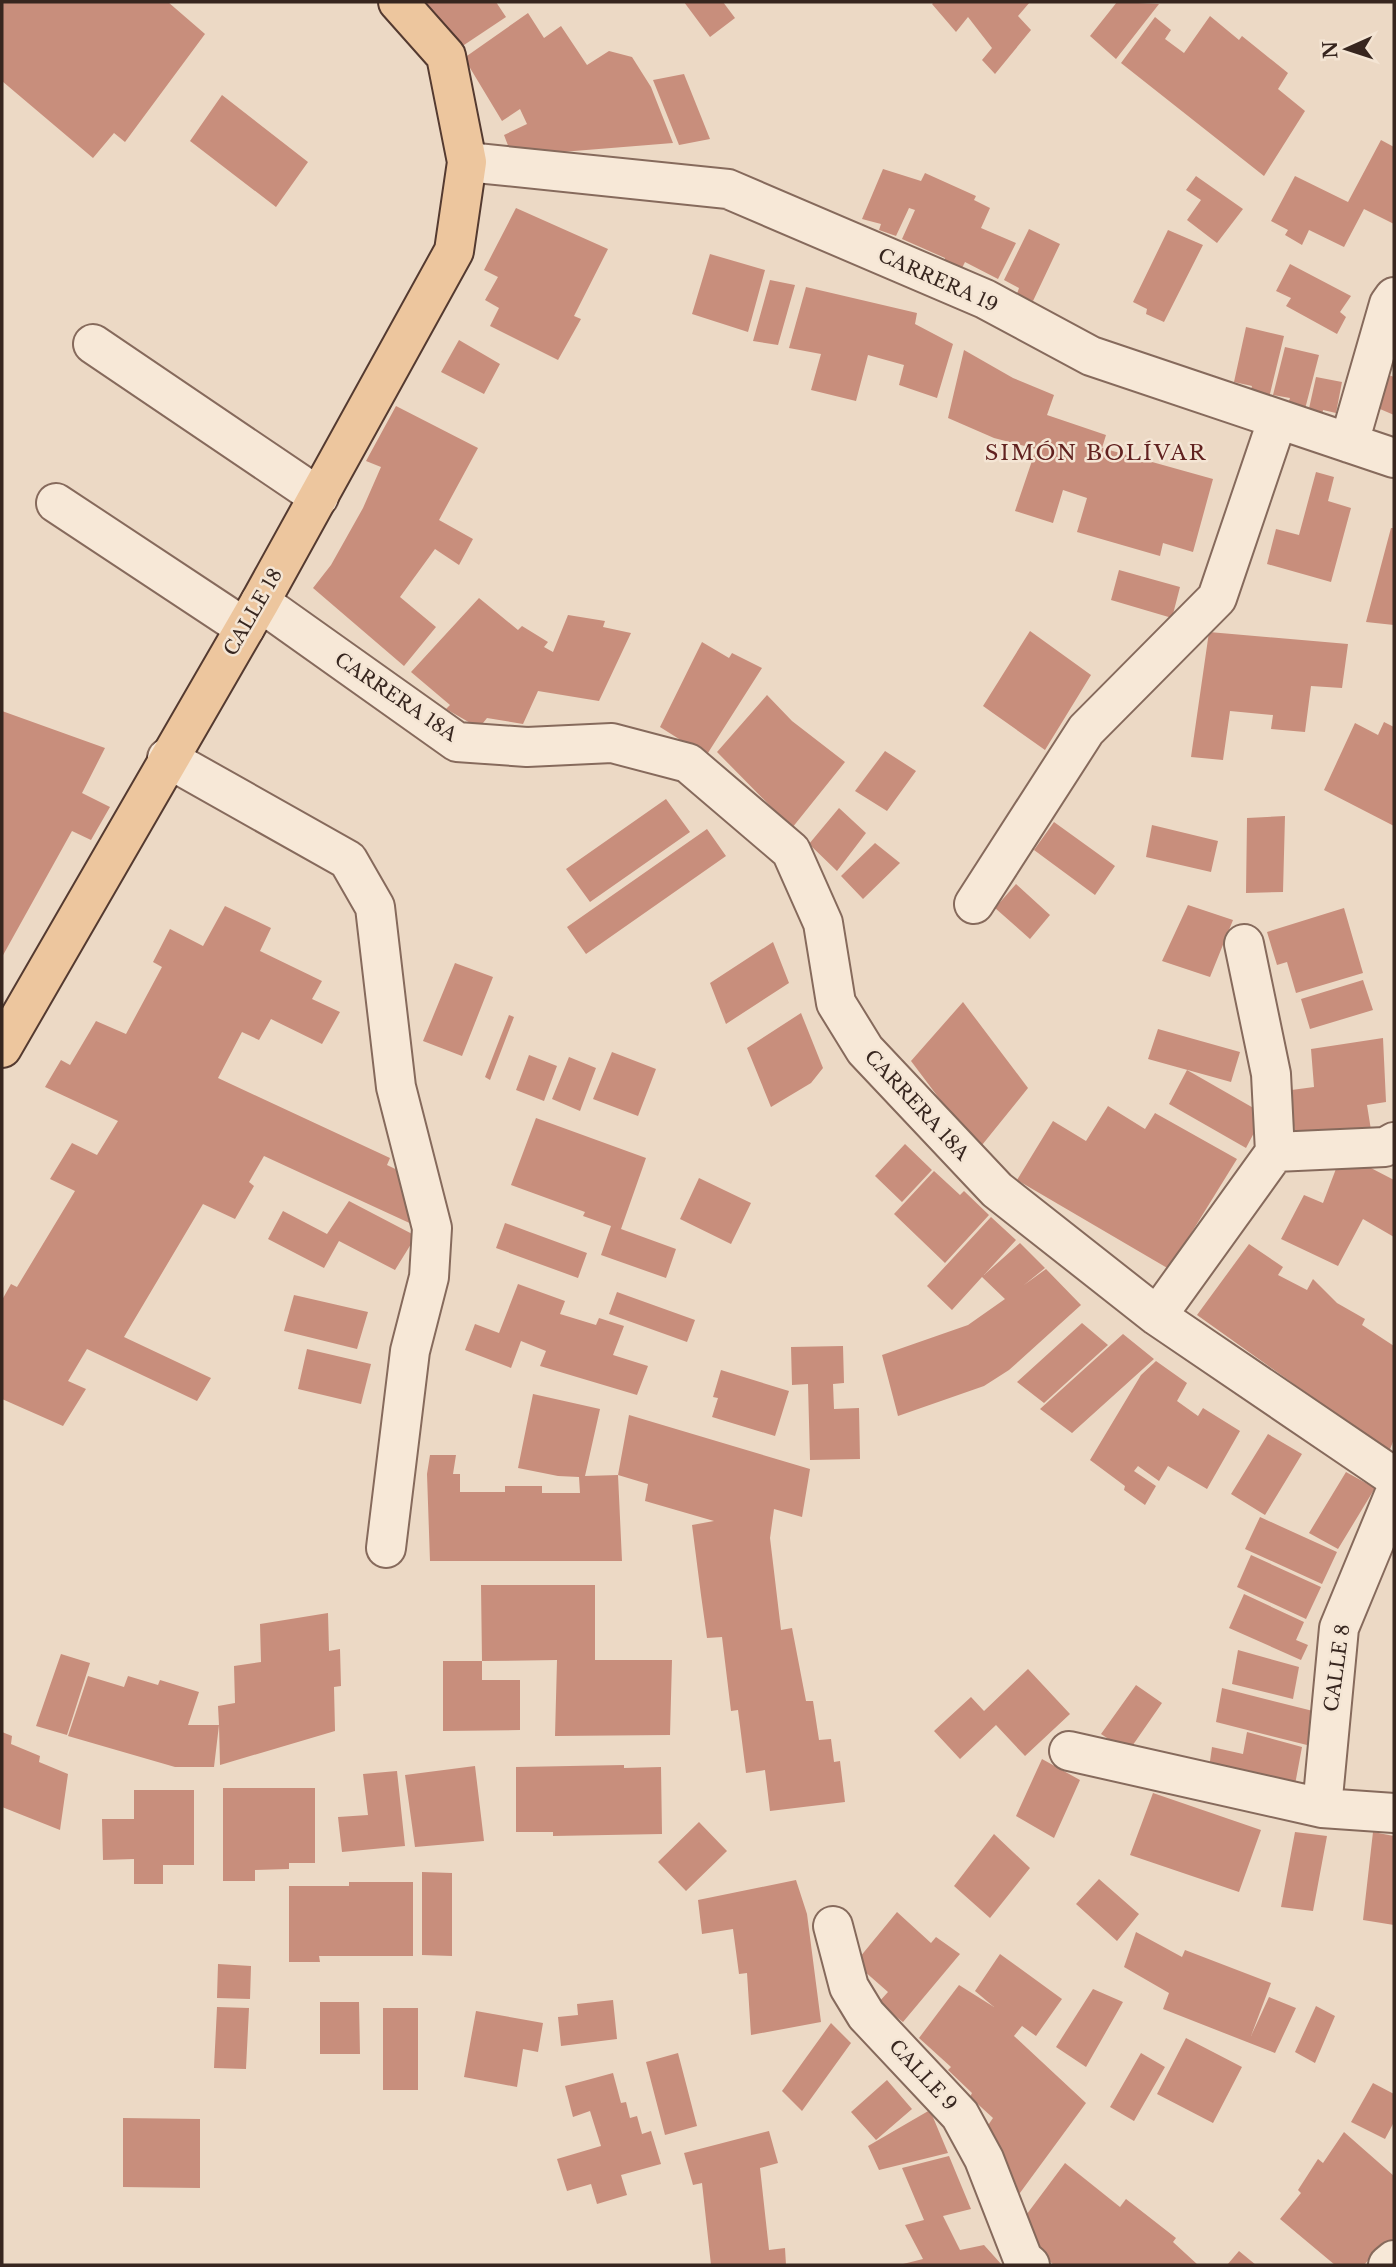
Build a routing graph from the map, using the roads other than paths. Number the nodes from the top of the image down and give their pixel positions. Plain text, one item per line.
1 (398, 2) edge
2 (467, 162) junction
3 (1394, 297) edge
4 (93, 344) dead end
5 (1277, 421) junction
6 (1349, 443) junction
7 (1394, 458) edge
8 (319, 497) junction
9 (56, 503) dead end
10 (252, 615) junction
11 (167, 758) junction
12 (974, 904) dead end
13 (1244, 944) dead end
14 (2, 1048) edge
15 (1394, 1142) edge
16 (1275, 1152) junction
17 (1157, 1316) junction
18 (1394, 1477) edge
19 (1394, 1495) edge
20 (386, 1548) dead end
21 (1069, 1751) dead end
22 (1322, 1808) junction
23 (1394, 1813) edge
24 (833, 1926) dead end
25 (1394, 2260) edge
26 (1030, 2265) edge
27 (1388, 2265) edge

1 - 2 main road, CALLE 18
2 - 5 street, CARRERA 19
2 - 8 main road, CALLE 18
3 - 6 street
4 - 8 street
5 - 6 street, CARRERA 19
5 - 12 street
6 - 7 street, CARRERA 19
8 - 10 main road, CALLE 18
9 - 10 street, CARRERA 18A
10 - 11 main road, CALLE 18
10 - 17 street, CARRERA 18A
11 - 14 main road, CALLE 18
11 - 20 street
13 - 16 street
15 - 16 street
16 - 17 street
17 - 18 street, CARRERA 18A
19 - 22 street, CALLE 8
21 - 22 street
22 - 23 street
24 - 26 street, CALLE 9
25 - 27 street

